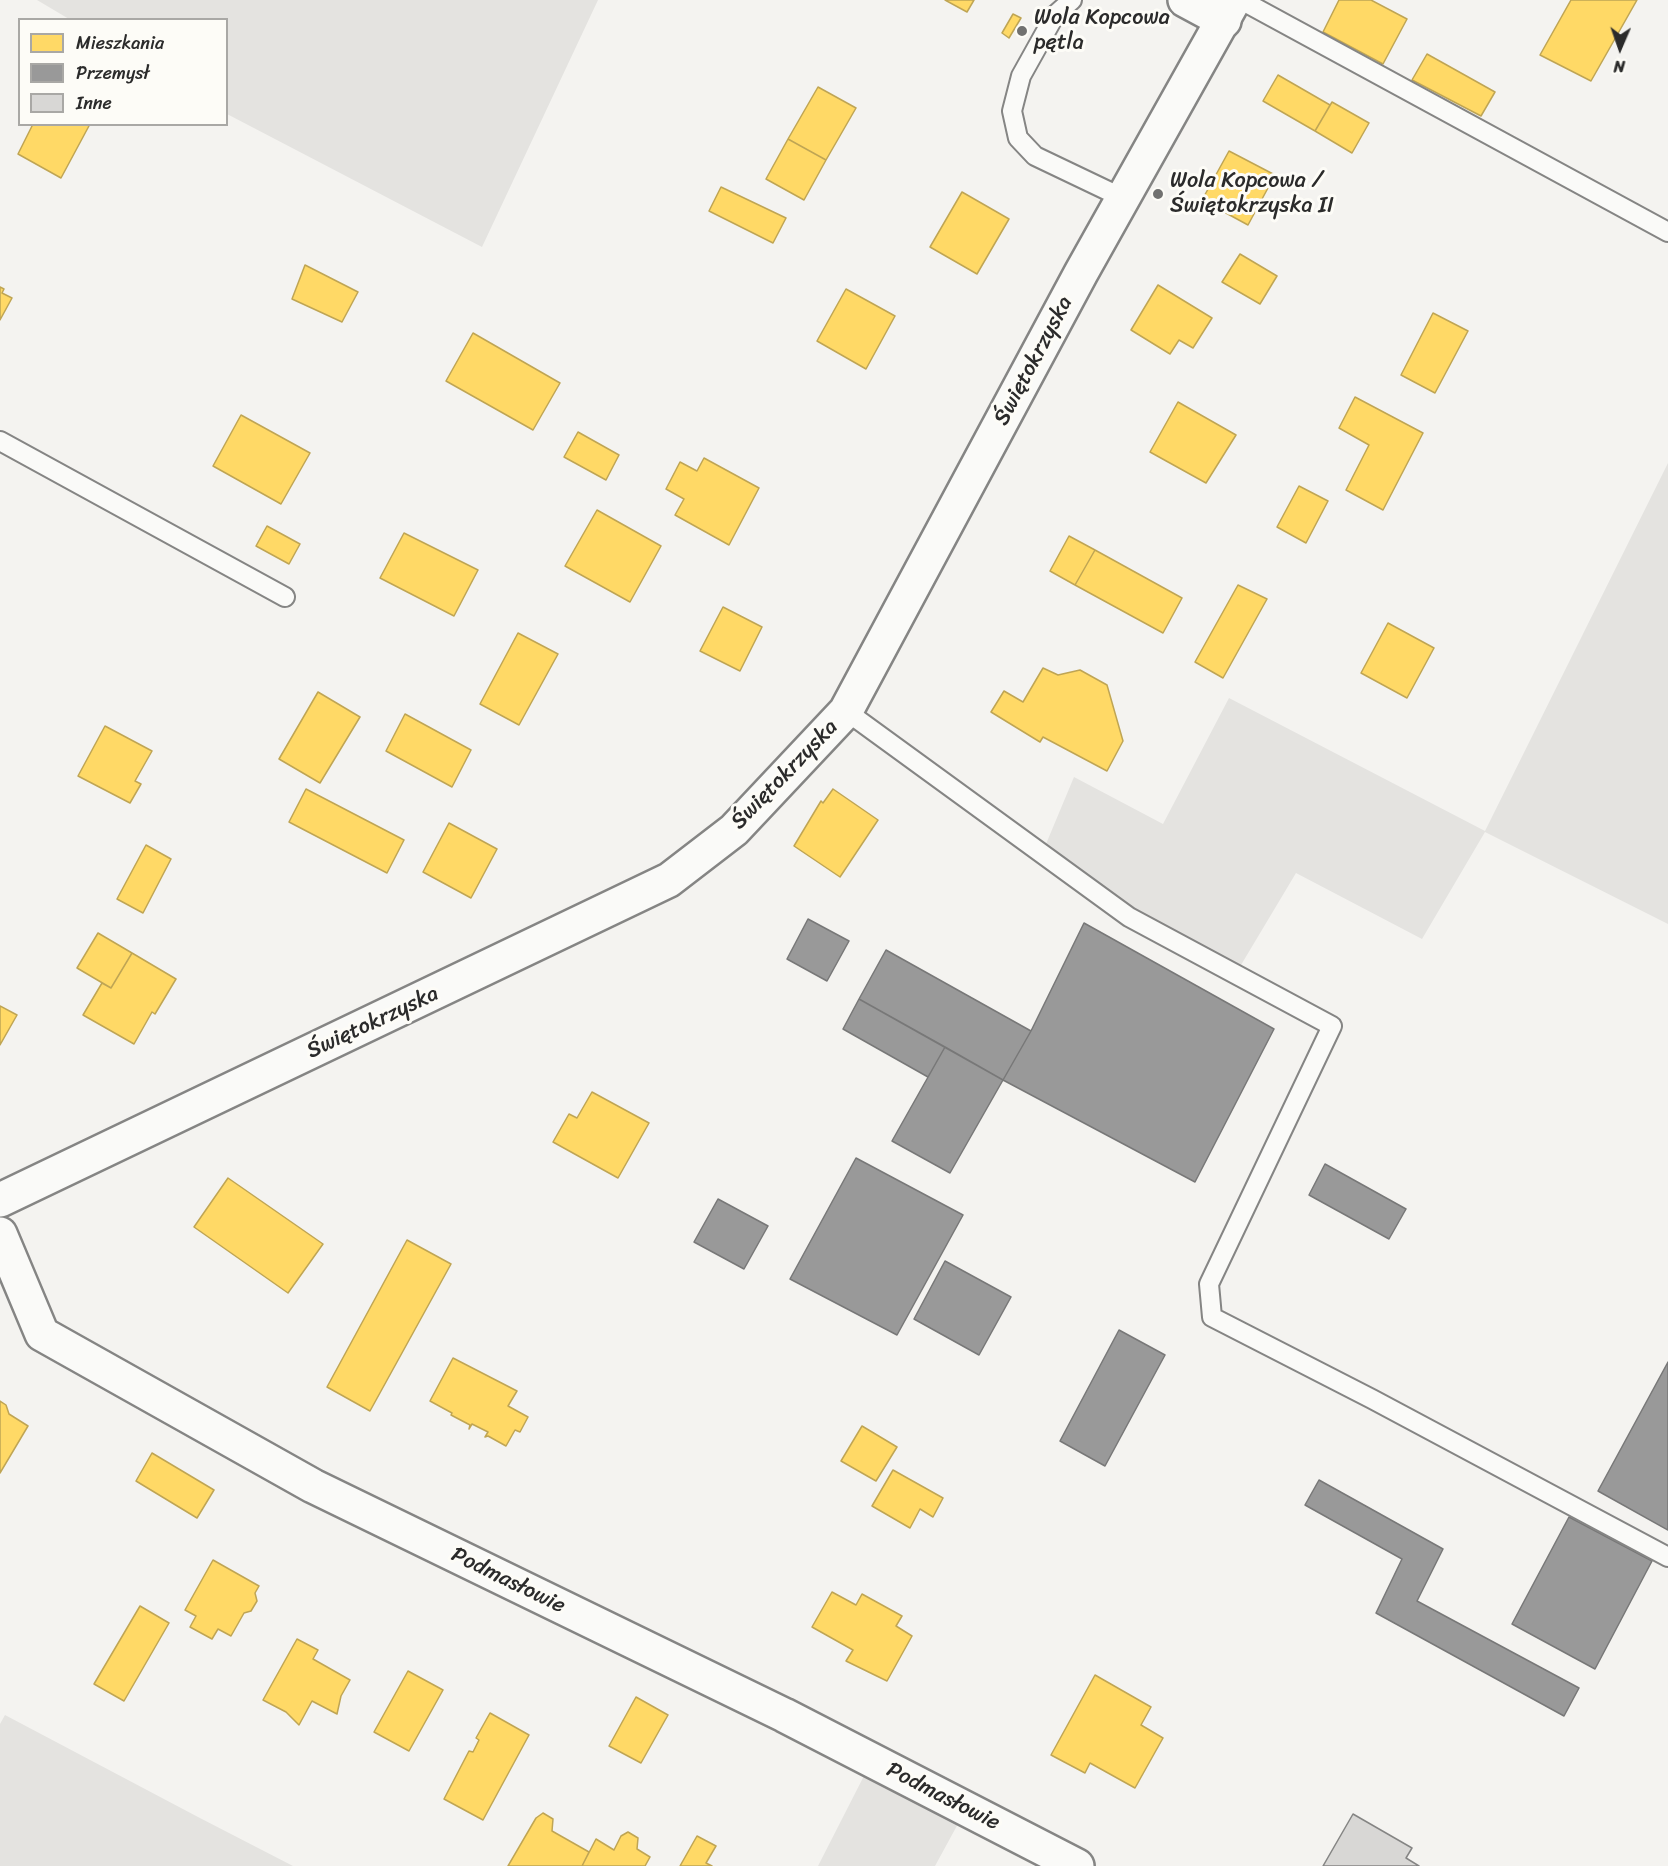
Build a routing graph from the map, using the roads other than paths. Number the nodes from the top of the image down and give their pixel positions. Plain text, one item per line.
1 (1072, 0) edge
2 (1185, 0) edge
3 (1233, 7) edge
4 (1125, 199) junction
5 (1668, 232) edge
6 (0, 441) edge
7 (285, 597) dead end
8 (846, 711) junction
9 (0, 1200) edge
10 (0, 1234) edge
11 (1668, 1557) edge
12 (1077, 1866) edge

1 - 4 lane
2 - 3 street
3 - 4 street, Świętokrzyska
3 - 5 lane
4 - 8 street, Świętokrzyska
6 - 7 lane
8 - 9 street, Świętokrzyska
8 - 11 lane
10 - 12 street, Podmasłowie

